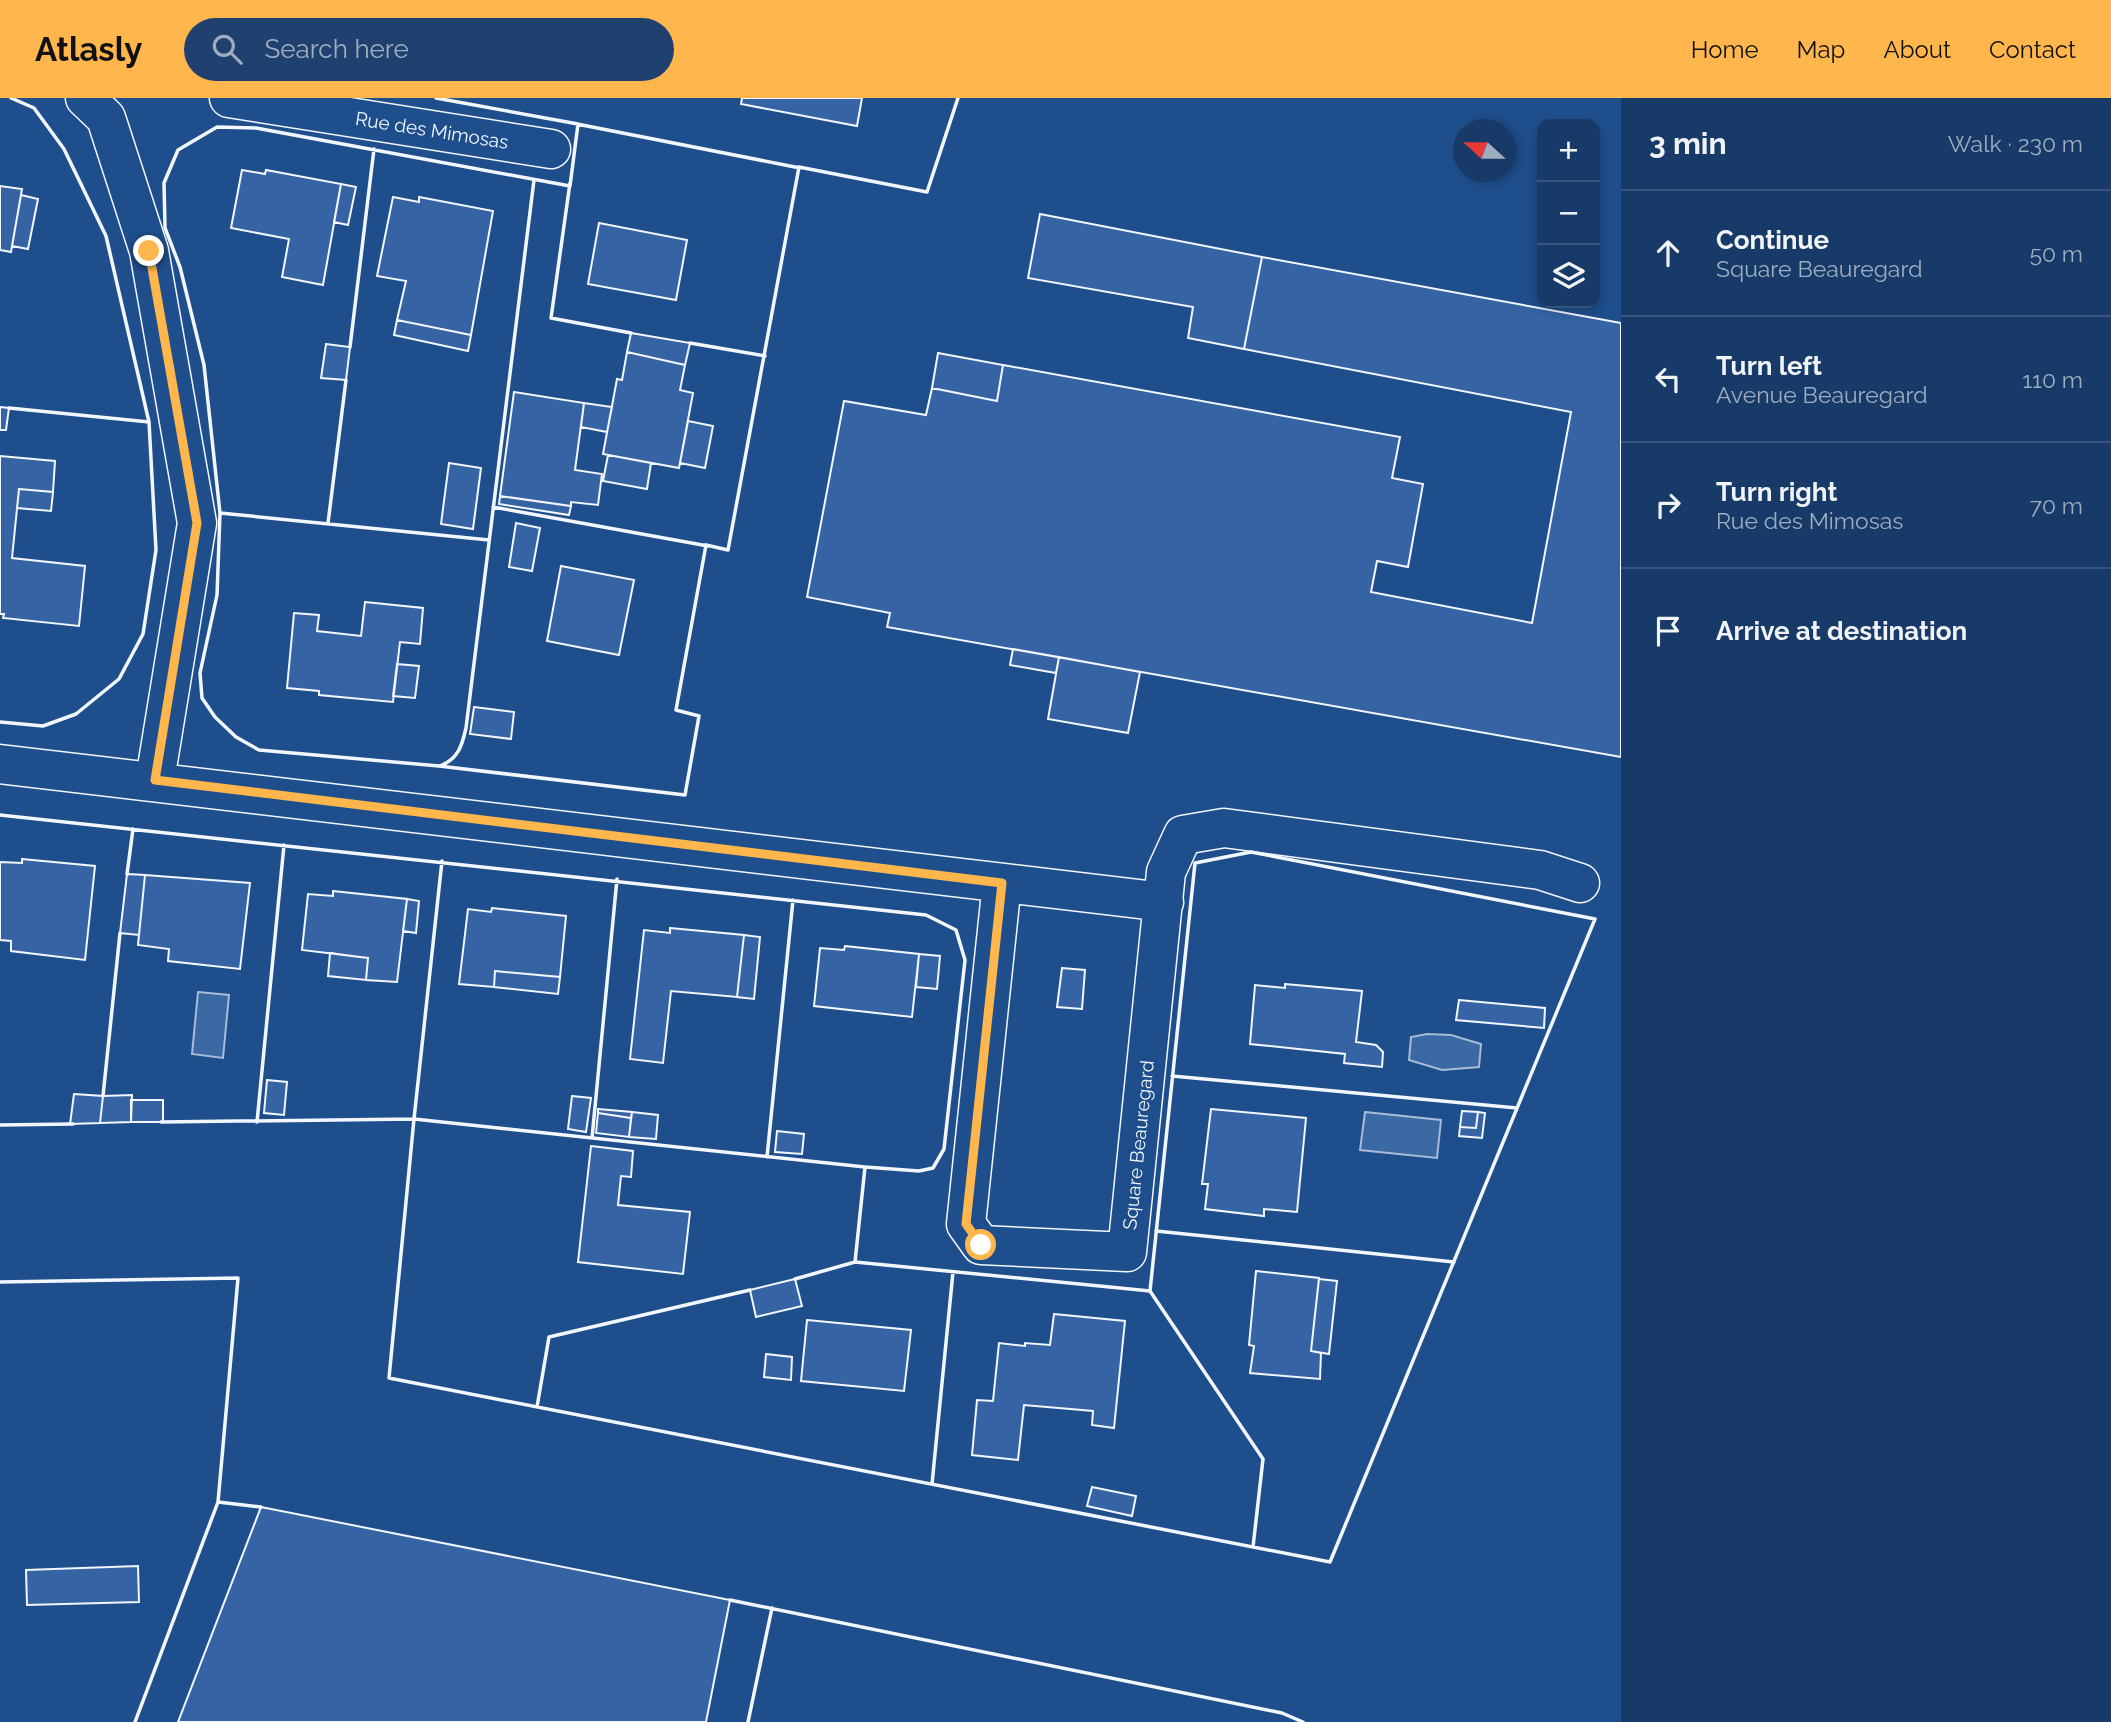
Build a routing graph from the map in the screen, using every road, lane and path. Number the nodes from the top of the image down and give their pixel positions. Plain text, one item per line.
1 (85, 98) edge
2 (229, 98) edge
3 (551, 149) dead end
4 (0, 764) edge
5 (155, 780) junction
6 (1002, 883) junction
7 (1580, 884) dead end
8 (1164, 902) junction

1 - 5 street
2 - 3 street, Rue des Mimosas
4 - 5 street
5 - 6 street
6 - 8 street
6 - 8 street, Square Beauregard
7 - 8 street

